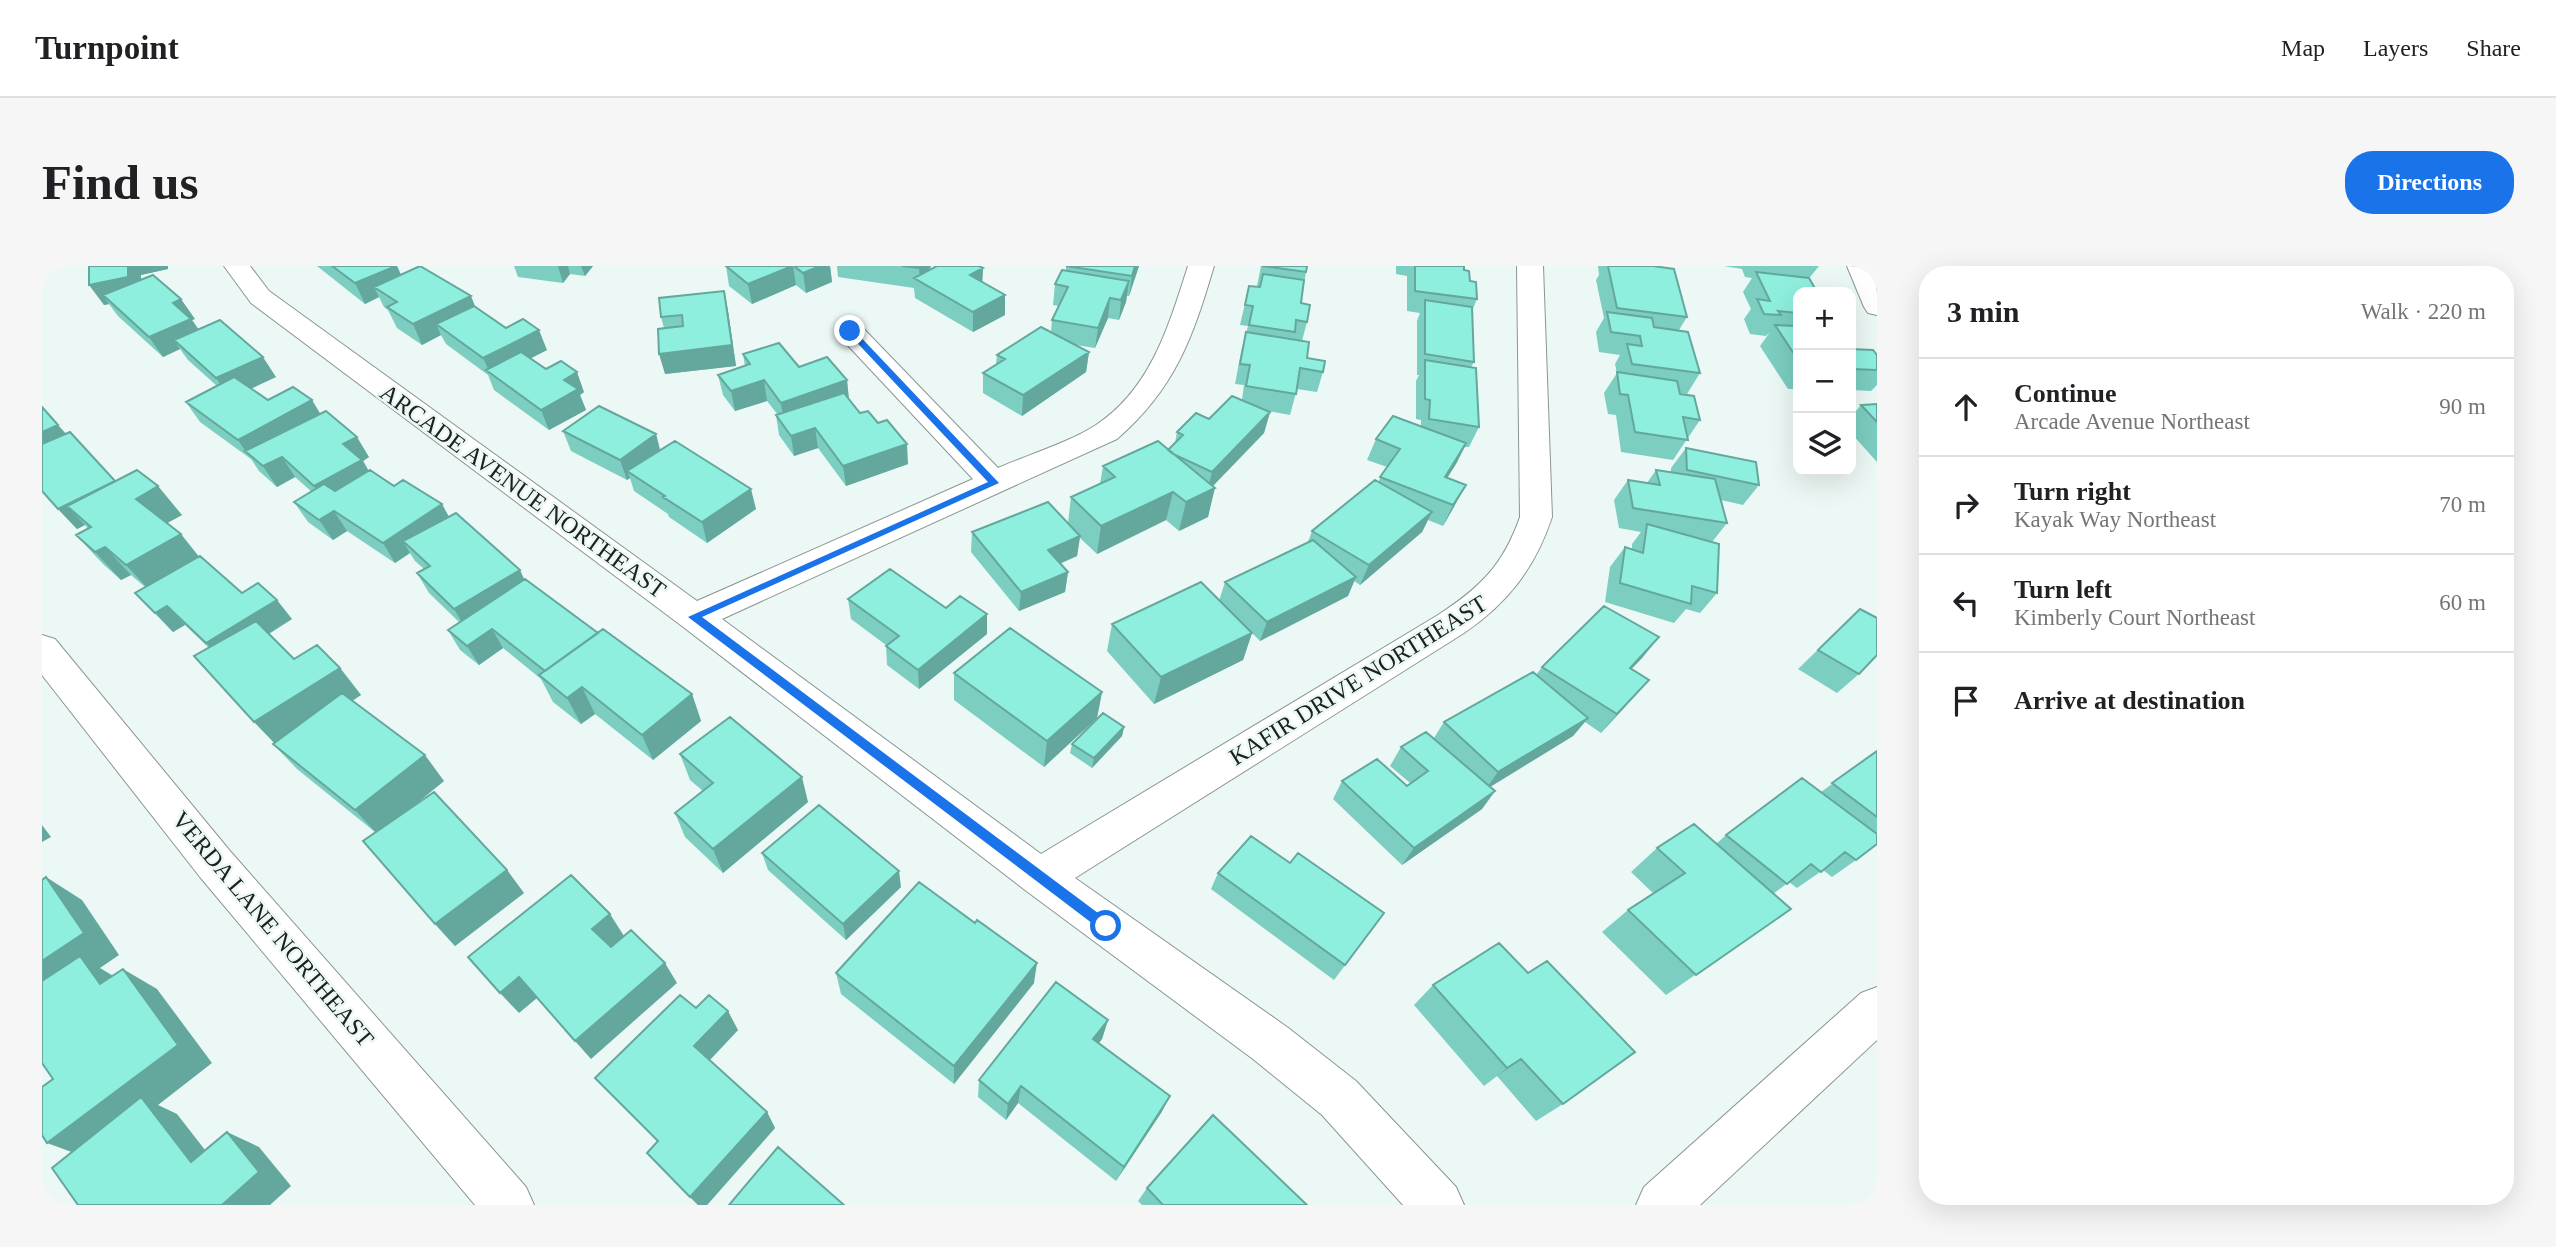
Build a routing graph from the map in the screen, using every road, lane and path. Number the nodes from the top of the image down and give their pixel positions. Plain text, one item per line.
1 (237, 266) edge
2 (1201, 266) edge
3 (1530, 266) edge
4 (1860, 266) edge
5 (1877, 307) edge
6 (850, 331) dead end
7 (994, 483) junction
8 (694, 617) junction
9 (42, 649) edge
10 (1040, 877) junction
11 (1877, 1009) edge
12 (508, 1205) edge
13 (1438, 1205) edge
14 (1662, 1205) edge

1 - 8 street, ARCADE AVENUE NORTHEAST
2 - 7 street
3 - 10 street, KAFIR DRIVE NORTHEAST
4 - 5 street
6 - 7 street
7 - 8 street
8 - 10 street, ARCADE AVENUE NORTHEAST
9 - 12 street, VERDA LANE NORTHEAST
10 - 13 street, ARCADE AVENUE NORTHEAST
11 - 14 street

